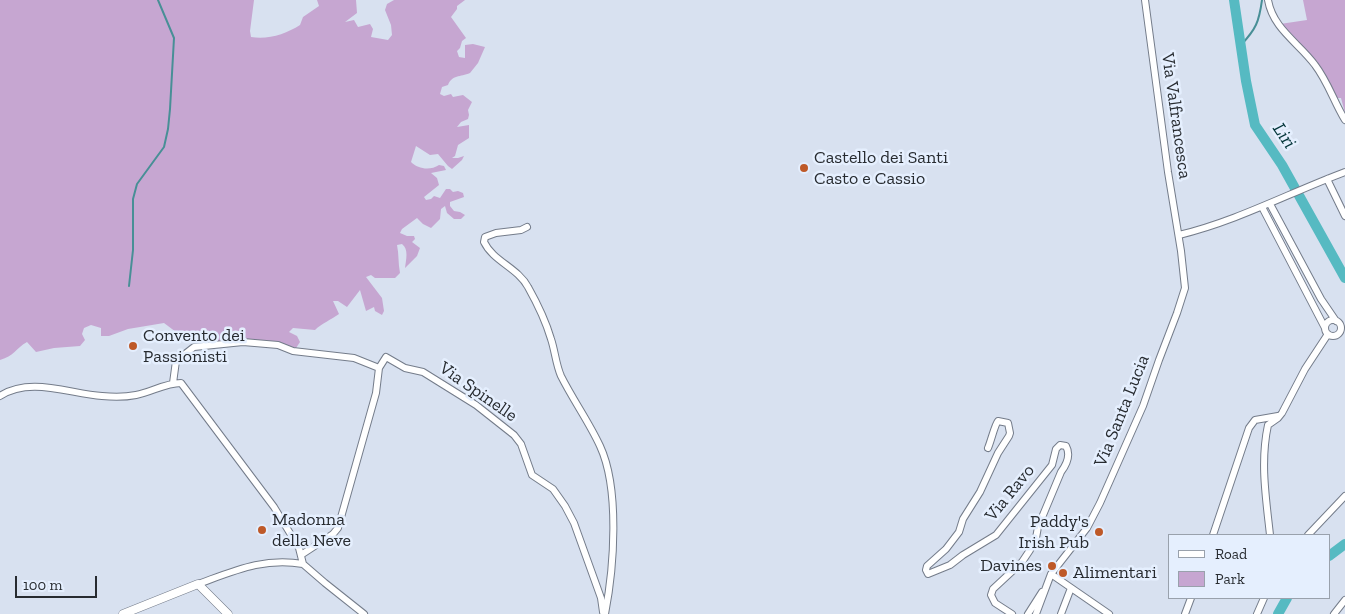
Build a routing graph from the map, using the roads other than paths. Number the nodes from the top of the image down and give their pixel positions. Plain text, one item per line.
1 (1145, 0) edge
2 (1268, 0) edge
3 (1345, 120) edge
4 (1345, 172) edge
5 (1327, 179) junction
6 (1270, 204) junction
7 (1262, 207) junction
8 (1345, 216) edge
9 (527, 226) dead end
10 (1178, 235) junction
11 (1339, 323) junction
12 (1327, 331) junction
13 (1345, 334) edge
14 (379, 368) junction
15 (173, 383) junction
16 (0, 396) edge
17 (1280, 416) junction
18 (988, 448) dead end
19 (1345, 496) edge
20 (1213, 534) edge
21 (1270, 534) edge
22 (1309, 534) edge
23 (301, 555) junction
24 (303, 564) junction
25 (1051, 574) junction
26 (198, 584) junction
27 (1047, 586) junction
28 (1071, 588) junction
29 (1191, 599) edge
30 (1264, 599) edge
31 (1345, 600) edge
32 (123, 614) edge
33 (228, 614) edge
34 (364, 614) edge
35 (604, 614) edge
36 (1012, 614) edge
37 (1028, 614) edge
38 (1036, 614) edge
39 (1061, 614) edge
40 (1109, 614) edge
41 (1185, 614) edge
42 (1257, 614) edge
43 (1334, 614) edge

1 - 10 street, Via Valfrancesca
2 - 3 street
4 - 5 street
5 - 6 street
5 - 8 street
6 - 7 street
6 - 11 street
7 - 10 street
7 - 12 street
9 - 35 street
10 - 25 street, Via Santa Lucia
11 - 12 street
11 - 12 street
11 - 13 street
12 - 17 street
14 - 15 street
14 - 23 street
14 - 35 street, Via Spinelle
15 - 16 street
15 - 23 street
17 - 20 street
17 - 21 street
18 - 36 street, Via Ravo
19 - 22 street
23 - 24 street
24 - 26 street
24 - 34 street
25 - 27 street, Via Santa Lucia
25 - 28 street
26 - 32 street
26 - 33 street
27 - 37 street
27 - 38 street
28 - 39 street
28 - 40 street
29 - 41 street
30 - 42 street
31 - 43 street

